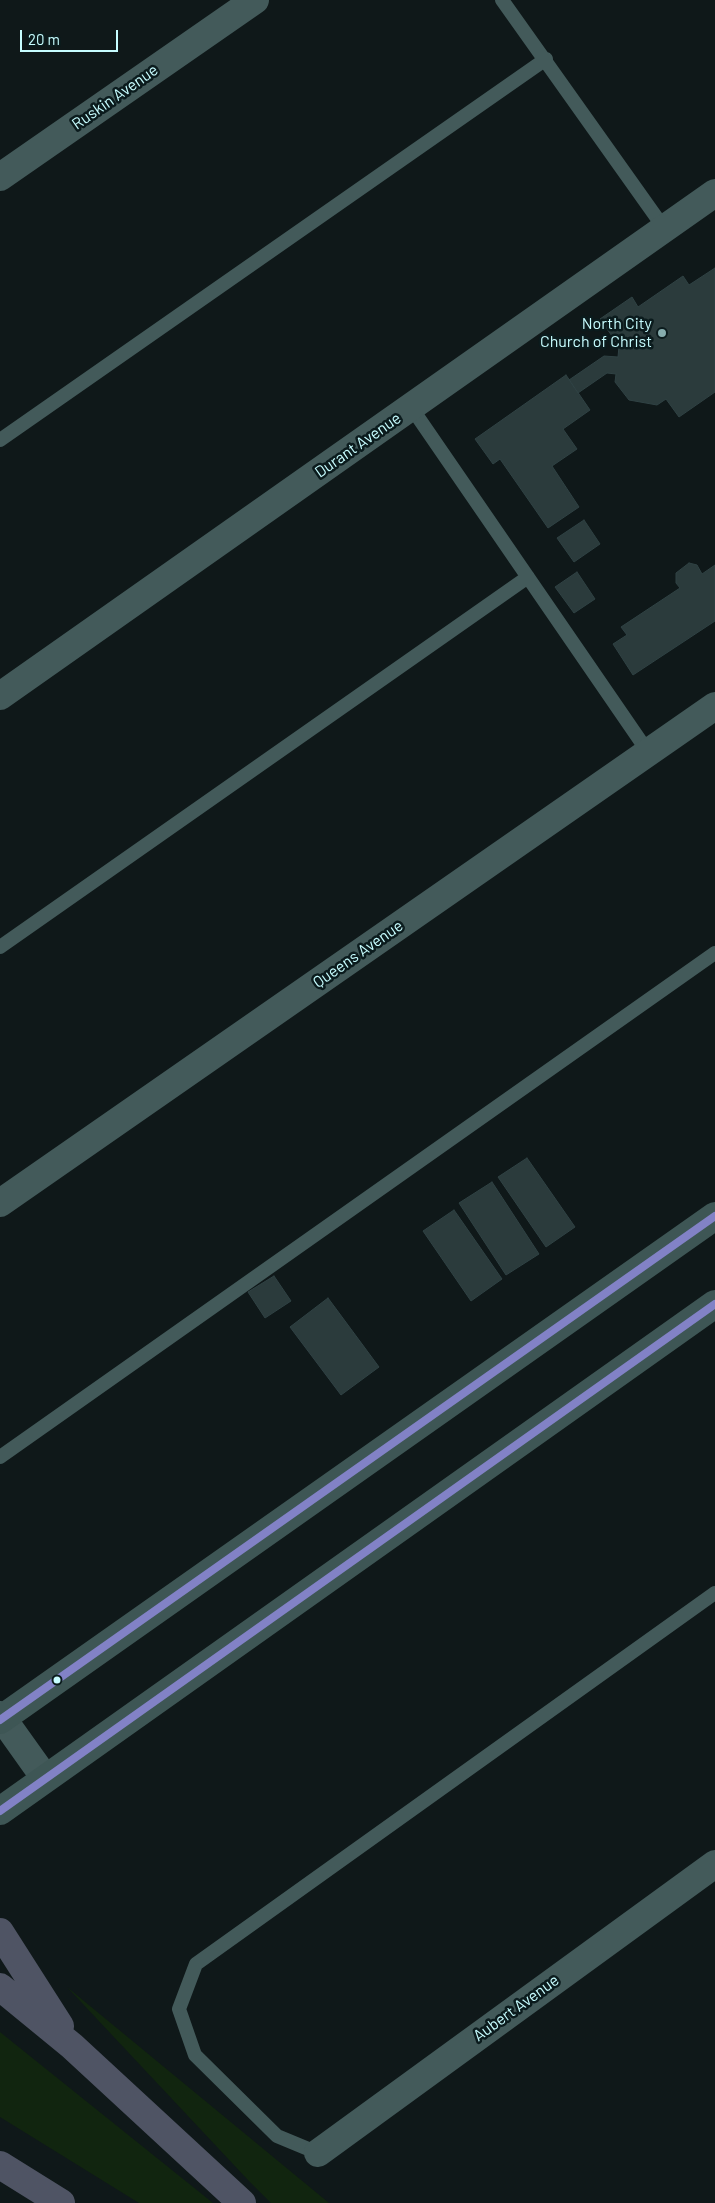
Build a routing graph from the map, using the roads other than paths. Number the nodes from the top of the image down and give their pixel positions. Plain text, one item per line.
1 (255, 0) edge
2 (502, 0) edge
3 (546, 59) junction
4 (0, 177) edge
5 (715, 193) edge
6 (664, 228) junction
7 (412, 407) junction
8 (0, 440) edge
9 (528, 577) junction
10 (0, 696) edge
11 (715, 706) edge
12 (648, 752) junction
13 (0, 947) edge
14 (715, 953) edge
15 (0, 1203) edge
16 (715, 1216) edge
17 (715, 1304) edge
18 (0, 1457) edge
19 (715, 1593) edge
20 (1, 1718) edge
21 (45, 1778) junction
22 (0, 1811) edge
23 (715, 1864) edge
24 (0, 1932) edge
25 (0, 1987) edge
26 (72, 2046) junction
27 (318, 2153) joint
28 (0, 2165) edge
29 (61, 2203) edge
30 (242, 2203) edge

1 - 4 street, Ruskin Avenue
2 - 3 lane
3 - 6 lane
3 - 8 lane
5 - 6 street, Durant Avenue
6 - 7 street, Durant Avenue
7 - 9 lane
7 - 10 street, Durant Avenue
9 - 12 lane
9 - 13 lane
11 - 12 street, Queens Avenue
12 - 15 street, Queens Avenue
14 - 18 lane
16 - 20 main road
17 - 21 main road
19 - 27 lane
20 - 21 street
21 - 22 main road
23 - 27 street, Aubert Avenue
24 - 26 highway
25 - 26 highway
26 - 30 highway
28 - 29 highway

